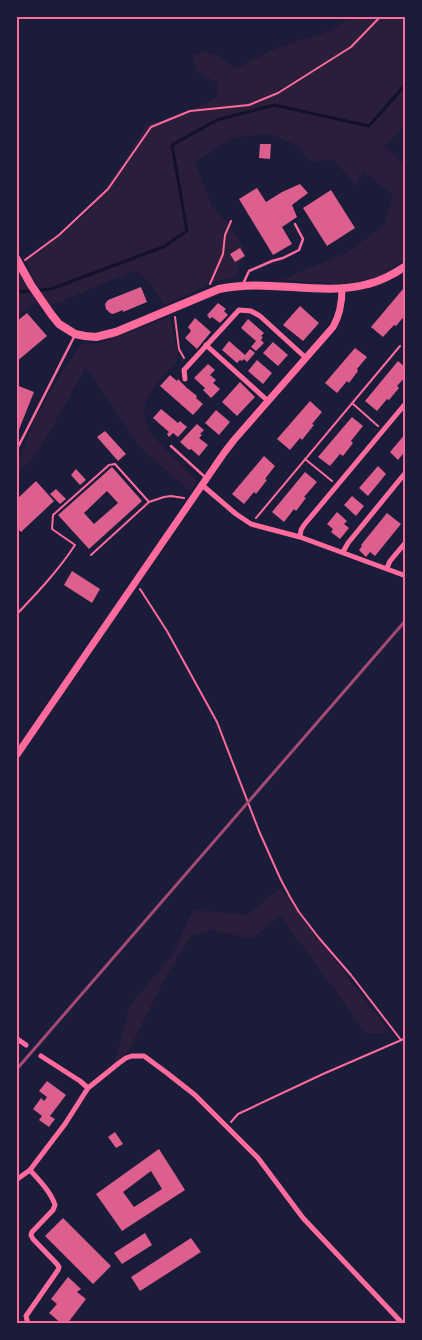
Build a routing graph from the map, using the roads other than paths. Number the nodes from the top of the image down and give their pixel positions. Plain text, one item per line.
1 (295, 224) dead end
2 (17, 263) edge
3 (406, 266) edge
4 (243, 285) junction
5 (342, 288) junction
6 (76, 334) junction
7 (206, 345) junction
8 (306, 358) junction
9 (184, 378) dead end
10 (268, 401) junction
11 (406, 403) edge
12 (171, 446) dead end
13 (16, 451) edge
14 (406, 472) edge
15 (204, 482) junction
16 (300, 537) junction
17 (406, 542) edge
18 (343, 552) junction
19 (387, 568) junction
20 (406, 576) edge
21 (16, 756) edge
22 (16, 1038) edge
23 (26, 1045) dead end
24 (41, 1056) dead end
25 (88, 1088) junction
26 (30, 1170) junction
27 (16, 1180) edge
28 (28, 1324) edge
29 (403, 1324) edge

1 - 4 lane
2 - 6 main road
3 - 5 main road
4 - 5 main road
4 - 6 main road
5 - 8 street
6 - 13 lane
7 - 8 street
7 - 9 street
7 - 10 street
8 - 10 street
10 - 15 street
11 - 16 street
12 - 15 lane
14 - 18 street
15 - 16 street
15 - 21 street
16 - 18 street
17 - 19 street
18 - 19 street
19 - 20 street
22 - 23 street
24 - 25 street
25 - 26 street
25 - 29 street
26 - 27 street
26 - 28 street

